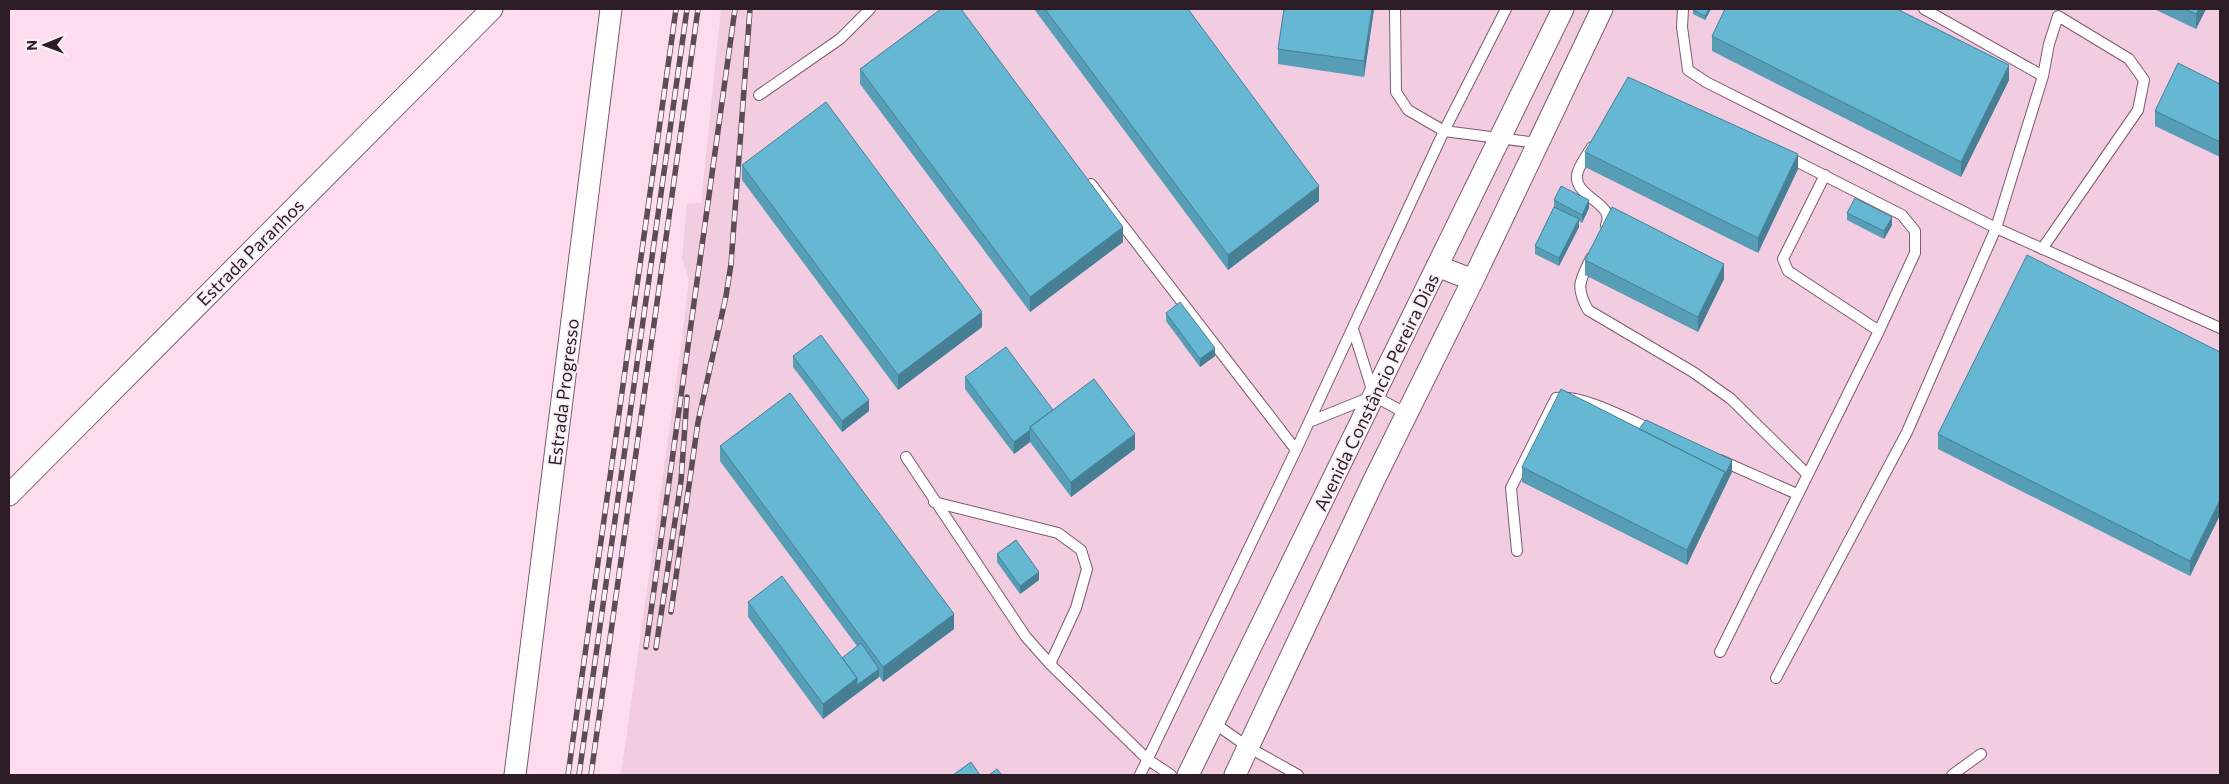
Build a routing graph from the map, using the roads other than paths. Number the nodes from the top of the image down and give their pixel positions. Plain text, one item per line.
1 (492, 9) edge
2 (611, 9) edge
3 (870, 9) edge
4 (1395, 9) edge
5 (1506, 9) edge
6 (1563, 9) edge
7 (1602, 9) edge
8 (1683, 9) edge
9 (1924, 9) edge
10 (2060, 12) edge
11 (2043, 76) junction
12 (760, 95) dead end
13 (1444, 131) junction
14 (1500, 138) junction
15 (1596, 138) edge
16 (1537, 143) junction
17 (1772, 150) edge
18 (1825, 174) junction
19 (1087, 179) edge
20 (1996, 228) junction
21 (1601, 235) edge
22 (2042, 249) junction
23 (1594, 252) edge
24 (1437, 266) junction
25 (1473, 280) junction
26 (1352, 328) junction
27 (2220, 328) edge
28 (1879, 331) junction
29 (1374, 396) junction
30 (1406, 414) junction
31 (1309, 422) junction
32 (1660, 434) edge
33 (1296, 450) junction
34 (1706, 454) edge
35 (906, 457) dead end
36 (1807, 474) junction
37 (9, 494) edge
38 (1797, 494) junction
39 (934, 502) junction
40 (1517, 551) dead end
41 (1720, 652) dead end
42 (1050, 664) junction
43 (1776, 678) dead end
44 (1214, 723) junction
45 (1248, 748) junction
46 (1981, 754) dead end
47 (1148, 759) junction
48 (515, 775) edge
49 (1140, 775) edge
50 (1171, 775) edge
51 (1188, 775) edge
52 (1235, 775) edge
53 (1298, 775) edge
54 (1952, 775) edge

1 - 37 street, Estrada Paranhos
2 - 48 street, Estrada Progresso
3 - 12 lane
4 - 13 lane
5 - 13 lane
6 - 14 street, Avenida Constâncio Pereira Dias
7 - 16 street, Avenida Constâncio Pereira Dias
8 - 20 lane
9 - 11 lane
10 - 11 lane
10 - 22 lane
11 - 20 lane
13 - 14 lane
13 - 26 lane
14 - 16 lane
14 - 24 street, Avenida Constâncio Pereira Dias
15 - 21 lane
16 - 25 street, Avenida Constâncio Pereira Dias
17 - 18 lane
18 - 28 lane
18 - 28 lane
19 - 33 lane
20 - 22 lane
20 - 43 lane
22 - 27 lane
23 - 36 lane
24 - 25 street
24 - 29 street, Avenida Constâncio Pereira Dias
25 - 30 street, Avenida Constâncio Pereira Dias
26 - 29 lane
26 - 31 lane
28 - 36 lane
29 - 30 lane
29 - 31 lane
29 - 44 street, Avenida Constâncio Pereira Dias
30 - 45 street, Avenida Constâncio Pereira Dias
31 - 33 lane
32 - 40 lane
33 - 47 lane
34 - 38 lane
35 - 39 lane
36 - 38 lane
38 - 41 lane
39 - 42 lane
39 - 42 lane
42 - 47 lane
44 - 45 lane
44 - 51 street, Avenida Constâncio Pereira Dias
45 - 52 street, Avenida Constâncio Pereira Dias
45 - 53 lane
46 - 54 lane
47 - 49 lane
47 - 50 lane

